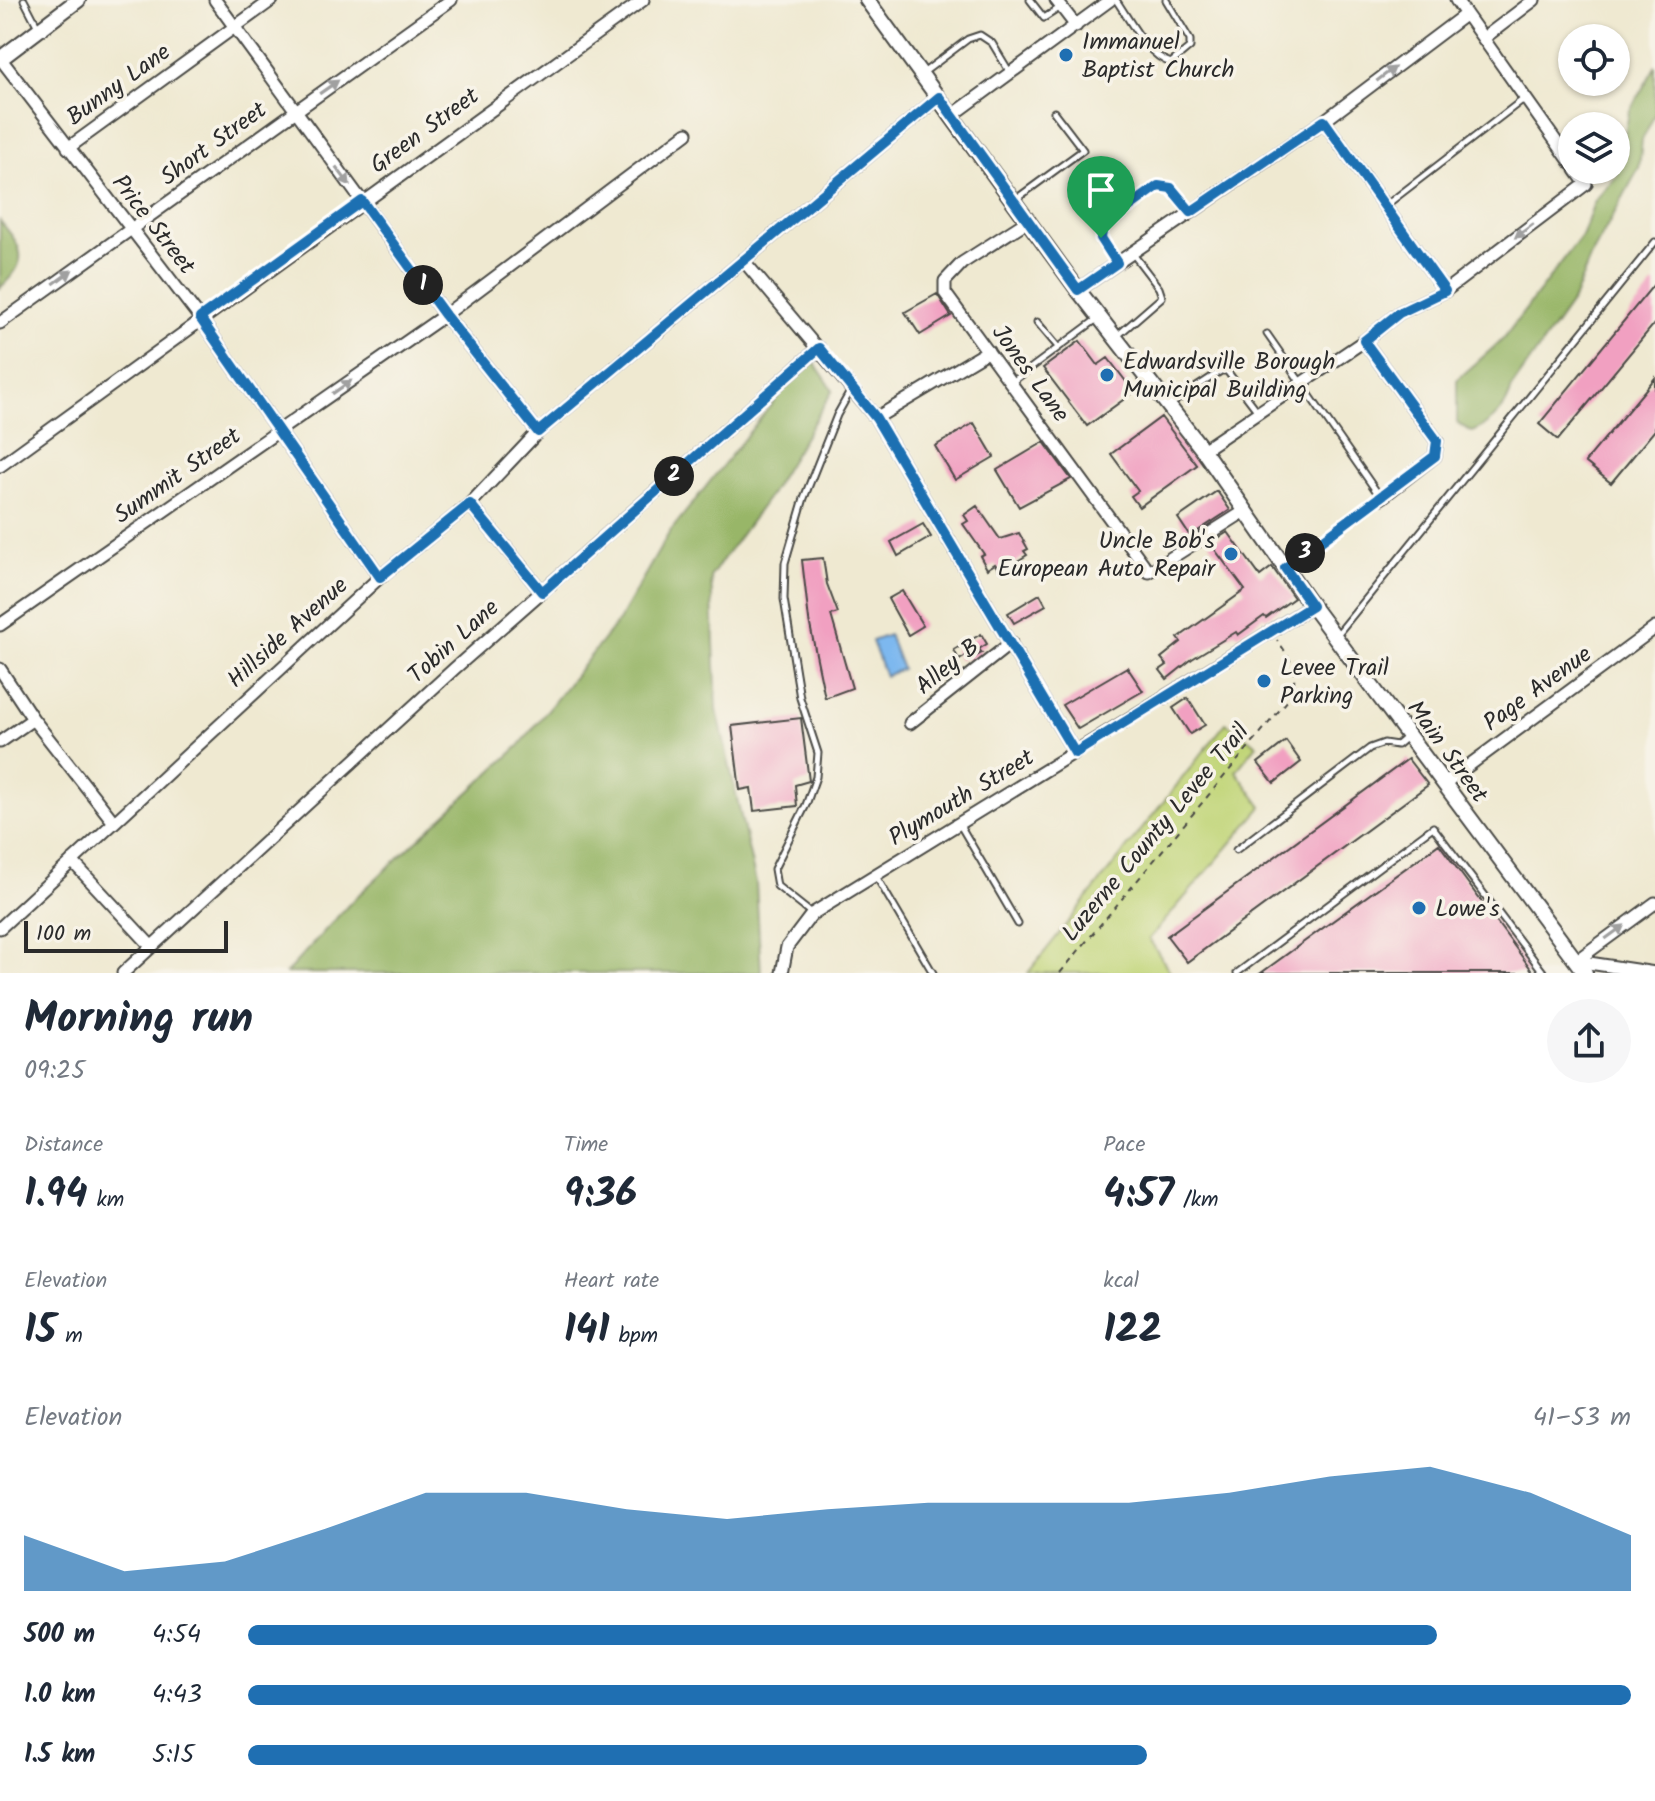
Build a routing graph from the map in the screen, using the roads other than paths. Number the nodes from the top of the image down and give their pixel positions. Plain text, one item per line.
1 (24, 0) edge
2 (78, 0) edge
3 (215, 0) edge
4 (272, 0) edge
5 (451, 0) edge
6 (643, 0) edge
7 (867, 0) edge
8 (1030, 0) edge
9 (1113, 0) edge
10 (1166, 0) edge
11 (1456, 0) edge
12 (1534, 0) edge
13 (1058, 3) edge
14 (1466, 14) junction
15 (1076, 26) junction
16 (235, 27) junction
17 (39, 30) junction
18 (1484, 38) junction
19 (0, 58) edge
20 (1010, 73) junction
21 (922, 74) junction
22 (939, 97) junction
23 (1525, 97) junction
24 (295, 111) junction
25 (1054, 112) dead end
26 (953, 115) junction
27 (1324, 121) junction
28 (687, 133) dead end
29 (1558, 144) edge
30 (68, 148) junction
31 (1586, 184) edge
32 (1016, 200) junction
33 (362, 201) junction
34 (1385, 206) junction
35 (1191, 212) junction
36 (1029, 220) junction
37 (129, 230) junction
38 (1655, 242) edge
39 (1132, 253) junction
40 (743, 260) junction
41 (1117, 263) junction
42 (1078, 290) junction
43 (1445, 291) junction
44 (445, 315) junction
45 (1099, 317) junction
46 (200, 318) junction
47 (1037, 322) dead end
48 (0, 323) edge
49 (1267, 334) dead end
50 (1115, 337) junction
51 (1364, 341) junction
52 (1058, 347) junction
53 (819, 348) junction
54 (988, 351) junction
55 (1011, 383) junction
56 (1303, 383) junction
57 (852, 388) junction
58 (1169, 406) junction
59 (1259, 413) junction
60 (876, 418) junction
61 (278, 432) junction
62 (538, 432) junction
63 (1203, 450) junction
64 (0, 466) edge
65 (1381, 498) junction
66 (470, 504) junction
67 (1245, 511) junction
68 (1285, 568) junction
69 (380, 577) junction
70 (542, 592) junction
71 (1312, 606) junction
72 (0, 625) edge
73 (1655, 628) edge
74 (1336, 637) junction
75 (1011, 643) junction
76 (0, 669) edge
77 (33, 719) junction
78 (910, 723) dead end
79 (1409, 735) junction
80 (0, 742) edge
81 (1075, 753) junction
82 (1445, 783) junction
83 (113, 821) junction
84 (959, 824) junction
85 (1236, 850) dead end
86 (72, 861) junction
87 (875, 875) junction
88 (1655, 903) edge
89 (812, 914) junction
90 (1018, 924) dead end
91 (0, 928) edge
92 (151, 946) junction
93 (1580, 967) edge
94 (123, 973) edge
95 (782, 973) edge
96 (933, 973) edge
97 (1237, 973) edge
98 (1544, 973) edge
99 (1655, 973) edge

1 - 17 lane
2 - 17 street
3 - 16 street
4 - 16 street, Bunny Lane
24 -> 5 street, Short Street
6 - 33 street, Green Street
7 - 21 street, Main Street
8 - 13 lane
9 - 10 lane
9 - 15 street
11 - 14 street
12 - 18 street
13 - 15 street
14 - 18 street
27 -> 14 street
15 - 20 street
16 - 24 street
16 - 30 street, Bunny Lane
17 - 19 street
18 - 23 street
19 - 30 street, Price Street
20 - 21 lane
20 - 26 street
21 - 22 street, Main Street
22 - 26 street, Main Street
22 - 40 street, Hillside Avenue
23 - 29 street
23 - 34 lane
24 -> 33 street
24 - 37 street, Short Street
25 - 32 lane
26 - 32 street, Main Street
27 - 34 street
27 - 35 street
28 - 44 street, Summit Street
30 - 37 street, Price Street
31 -> 43 street
32 - 36 street, Main Street
33 - 44 street
33 - 46 street, Green Street
34 - 43 street
35 - 39 street
35 - 41 lane
36 - 42 street, Main Street
36 - 54 street, Jones Lane
37 - 46 street, Price Street
48 -> 37 street, Short Street
38 - 74 lane
39 - 41 street
39 - 50 lane
40 - 53 street
40 - 62 street, Hillside Avenue
41 - 42 street
42 - 45 street, Main Street
43 - 51 street
61 -> 44 street, Summit Street
44 - 62 street
45 - 50 street, Main Street
45 - 52 lane
46 - 61 street, Price Street
46 - 64 street, Green Street
47 - 52 lane
49 - 56 lane
50 - 58 street, Main Street
51 - 56 street
51 - 65 street
52 - 55 lane
53 - 57 street
53 - 70 street, Tobin Lane
54 - 55 street, Jones Lane
54 - 60 street
55 - 67 street, Jones Lane
56 - 59 street
56 - 65 lane
57 - 60 street
57 - 89 lane
58 - 59 lane
58 - 63 street, Main Street
59 - 63 street
60 - 75 street
61 - 69 street, Price Street
61 - 72 street, Summit Street
62 - 66 street, Hillside Avenue
63 - 67 street, Main Street
65 - 68 lane
66 - 69 street, Hillside Avenue
66 - 70 street
67 - 68 street, Main Street
68 - 71 street, Main Street
69 - 83 street, Hillside Avenue
70 - 92 street, Tobin Lane
71 - 74 street, Main Street
71 - 81 street, Plymouth Street
73 - 82 street, Page Avenue
74 - 79 street, Main Street
75 - 78 street, Alley B
75 - 81 street
76 - 77 street
77 - 80 street
77 - 83 street
79 - 82 street, Main Street
79 - 85 lane
81 - 84 street, Plymouth Street
82 - 93 street, Main Street
83 - 86 street, Hillside Avenue
84 - 87 street, Plymouth Street
84 - 90 lane
86 - 91 street, Hillside Avenue
86 - 92 street
87 - 89 street, Plymouth Street
87 - 96 lane
93 -> 88 street
89 - 95 street, Plymouth Street
92 - 94 street, Tobin Lane
93 - 99 street
97 - 98 lane

